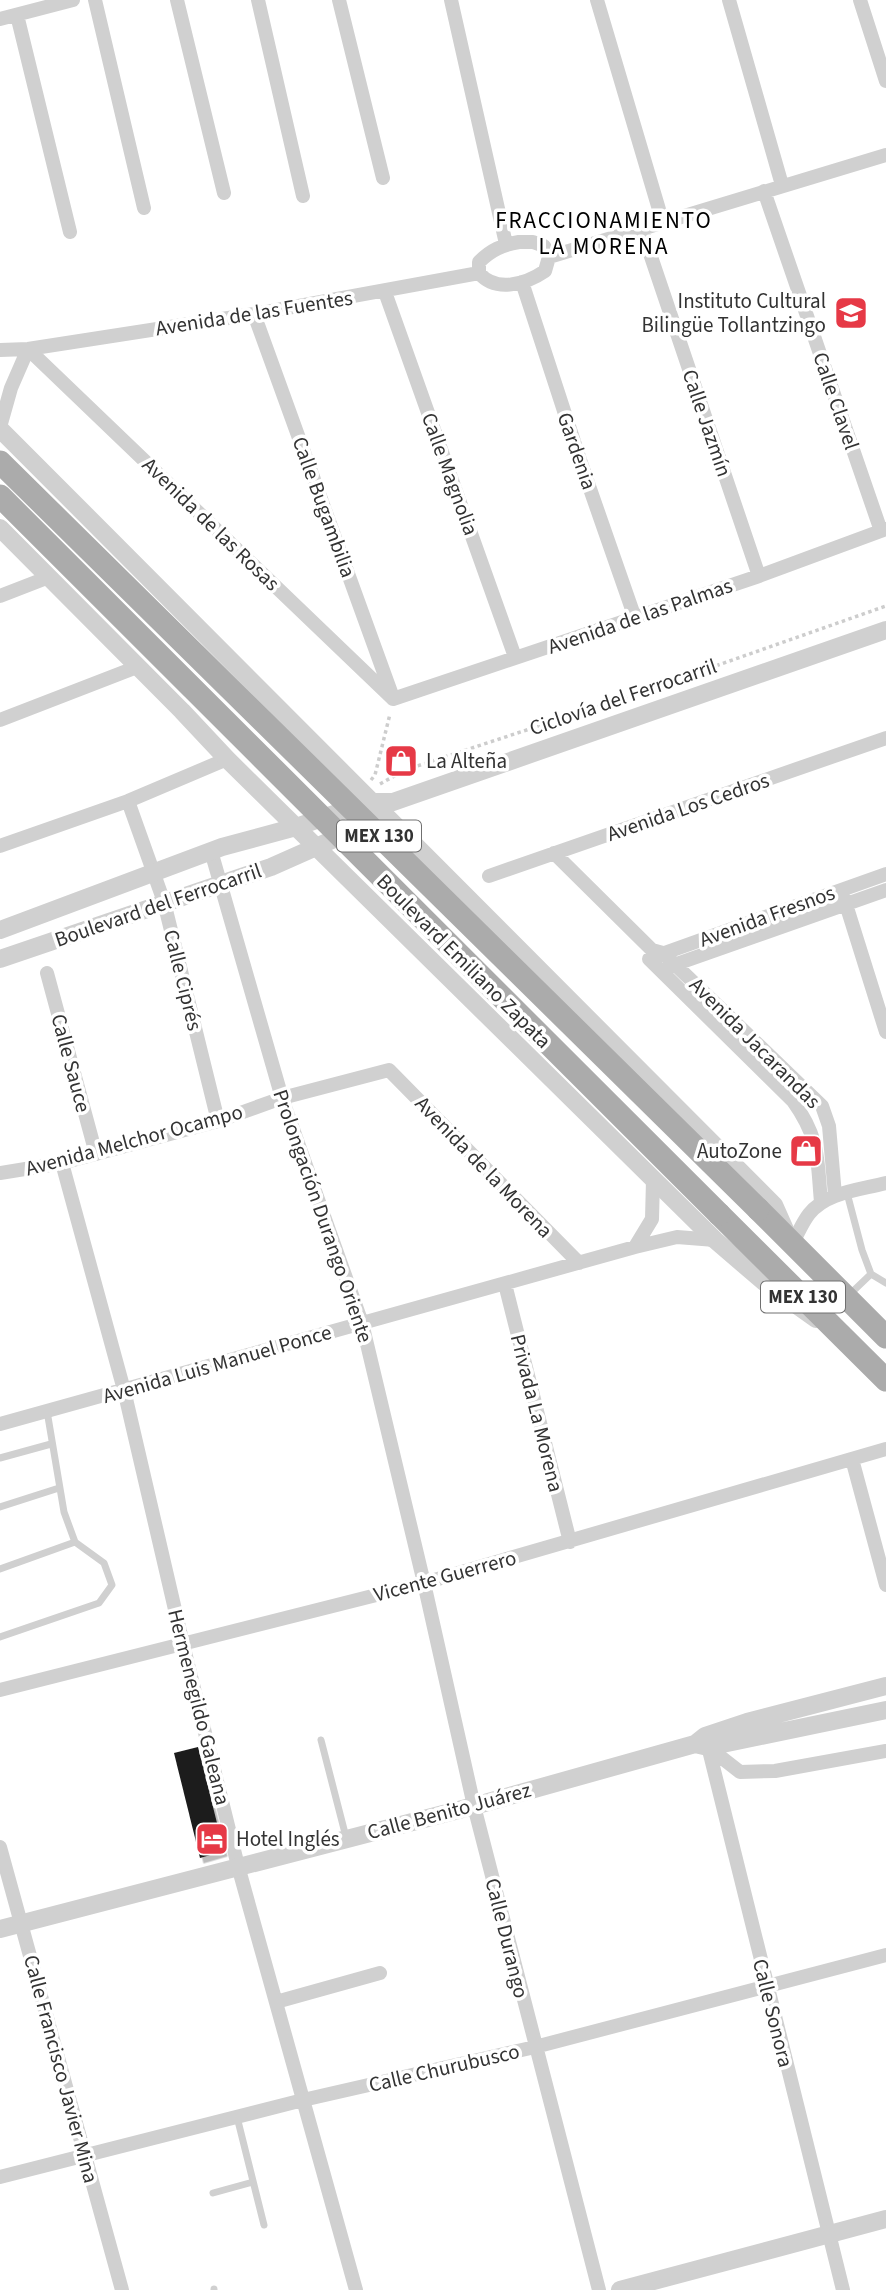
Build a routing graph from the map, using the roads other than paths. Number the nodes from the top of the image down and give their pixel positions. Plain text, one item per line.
1 (73, 0) edge
2 (95, 0) edge
3 (177, 0) edge
4 (258, 0) edge
5 (339, 0) edge
6 (451, 0) edge
7 (597, 0) edge
8 (729, 0) edge
9 (860, 0) edge
10 (17, 15) junction
11 (0, 19) edge
12 (886, 81) edge
13 (885, 157) edge
14 (383, 178) dead end
15 (782, 185) junction
16 (764, 191) junction
17 (225, 192) dead end
18 (303, 196) dead end
19 (144, 208) dead end
20 (663, 223) junction
21 (642, 230) junction
22 (70, 232) dead end
23 (506, 244) junction
24 (550, 257) junction
25 (479, 273) junction
26 (522, 282) junction
27 (385, 292) junction
28 (254, 314) junction
29 (28, 349) junction
30 (0, 350) edge
31 (0, 428) edge
32 (0, 462) edge
33 (0, 496) edge
34 (0, 528) edge
35 (883, 530) edge
36 (759, 576) junction
37 (49, 578) junction
38 (0, 596) edge
39 (635, 618) junction
40 (886, 630) edge
41 (515, 657) junction
42 (137, 667) junction
43 (393, 699) junction
44 (0, 720) edge
45 (886, 738) edge
46 (227, 759) junction
47 (365, 797) junction
48 (128, 802) junction
49 (389, 809) junction
50 (296, 827) junction
51 (0, 846) edge
52 (315, 847) junction
53 (211, 851) junction
54 (554, 853) junction
55 (152, 873) junction
56 (886, 874) edge
57 (489, 876) dead end
58 (220, 883) junction
59 (841, 890) junction
60 (886, 890) edge
61 (164, 902) junction
62 (846, 905) junction
63 (0, 930) edge
64 (655, 954) junction
65 (0, 959) edge
66 (675, 965) junction
67 (660, 970) junction
68 (47, 973) dead end
69 (886, 1032) edge
70 (389, 1070) joint
71 (282, 1098) junction
72 (218, 1121) junction
73 (96, 1154) junction
74 (62, 1163) junction
75 (0, 1173) edge
76 (653, 1180) junction
77 (886, 1183) edge
78 (841, 1194) junction
79 (821, 1202) junction
80 (715, 1240) junction
81 (792, 1244) junction
82 (635, 1247) junction
83 (579, 1263) junction
84 (871, 1274) junction
85 (886, 1283) edge
86 (505, 1284) junction
87 (846, 1297) junction
88 (362, 1324) junction
89 (841, 1335) junction
90 (886, 1337) edge
91 (886, 1380) edge
92 (124, 1390) junction
93 (47, 1411) junction
94 (0, 1424) edge
95 (51, 1444) junction
96 (886, 1449) edge
97 (0, 1458) edge
98 (852, 1459) junction
99 (59, 1488) junction
100 (0, 1507) edge
101 (75, 1542) junction
102 (570, 1542) junction
103 (0, 1569) edge
104 (424, 1583) junction
105 (886, 1585) edge
106 (0, 1637) edge
107 (183, 1644) junction
108 (886, 1686) edge
109 (0, 1690) edge
110 (886, 1710) edge
111 (321, 1740) dead end
112 (703, 1743) junction
113 (886, 1751) edge
114 (474, 1805) junction
115 (346, 1838) junction
116 (0, 1847) edge
117 (238, 1866) junction
118 (21, 1923) junction
119 (0, 1929) edge
120 (886, 1955) edge
121 (380, 1973) dead end
122 (766, 1986) junction
123 (276, 2003) junction
124 (535, 2047) junction
125 (303, 2100) junction
126 (237, 2117) junction
127 (85, 2155) junction
128 (0, 2177) edge
129 (253, 2182) junction
130 (213, 2193) dead end
131 (886, 2219) edge
132 (264, 2225) dead end
133 (827, 2234) junction
134 (122, 2290) edge
135 (356, 2290) edge
136 (599, 2290) edge
137 (620, 2290) edge
138 (843, 2290) edge

1 - 10 street
2 - 19 street
3 - 17 street
4 - 18 street
5 - 14 street
6 - 23 street
7 - 20 street
8 - 15 street
9 - 12 street
10 - 11 street
10 - 22 street
13 - 15 street
15 - 16 street
16 - 20 street
16 - 35 street, Calle Clavel
20 - 21 street
21 - 24 street
21 - 36 street, Calle Jazmín
23 - 24 street
23 - 25 street
24 - 26 street
25 - 26 street
25 - 27 street, Avenida de las Fuentes
26 - 39 street, Gardenia
27 - 28 street, Avenida de las Fuentes
27 - 41 street, Calle Magnolia
28 - 29 street, Avenida de las Fuentes
28 - 43 street, Calle Bugambilia
29 - 30 street, Avenida de las Fuentes
29 - 31 street
29 - 43 street, Avenida de las Rosas
31 - 47 street
32 - 81 main road, Boulevard Emiliano Zapata / MEX 130, bridge
33 - 89 main road, Boulevard Emiliano Zapata / MEX 130, bridge
34 - 37 street, Boulevard Emiliano Zapata
35 - 36 street, Avenida de las Palmas
36 - 39 street, Avenida de las Palmas
37 - 38 street
37 - 42 street, Boulevard Emiliano Zapata
39 - 41 street, Avenida de las Palmas
40 - 49 street, Boulevard del Ferrocarril
41 - 43 street, Avenida de las Palmas
42 - 44 street
42 - 46 street, Boulevard Emiliano Zapata
45 - 54 street, Avenida Los Cedros
46 - 48 street
46 - 50 street, Boulevard Emiliano Zapata
47 - 49 street, Boulevard del Ferrocarril
47 - 50 street, Boulevard del Ferrocarril
48 - 51 street
48 - 55 street, Calle Ciprés
49 - 52 street, Boulevard del Ferrocarril
49 - 81 street, Boulevard Emiliano Zapata
50 - 52 street, Boulevard Emiliano Zapata
50 - 53 street, Boulevard del Ferrocarril
52 - 58 street, Boulevard del Ferrocarril
52 - 76 street, Boulevard Emiliano Zapata
53 - 55 street, Boulevard del Ferrocarril
53 - 58 street, Prolongación Durango Oriente
54 - 57 street, Avenida Los Cedros
54 - 64 street, Avenida Jacarandas
55 - 61 street, Calle Ciprés
55 - 63 street, Boulevard del Ferrocarril
56 - 59 street, Avenida Fresnos
58 - 61 street, Boulevard del Ferrocarril
58 - 71 street, Prolongación Durango Oriente
59 - 62 street
59 - 64 street, Avenida Fresnos
60 - 62 street, Avenida Fresnos
61 - 65 street, Boulevard del Ferrocarril
61 - 72 street, Calle Ciprés
62 - 66 street, Avenida Fresnos
62 - 69 street
64 - 66 street, Avenida Jacarandas
64 - 67 street, Avenida Jacarandas
66 - 67 street, Avenida Fresnos
66 - 78 street, Avenida Jacarandas
67 - 79 street, Avenida Jacarandas
68 - 73 street, Calle Sauce
70 - 71 street, Avenida Melchor Ocampo
70 - 83 street, Avenida de la Morena
71 - 72 street, Avenida Melchor Ocampo
71 - 88 street, Prolongación Durango Oriente
72 - 73 street, Avenida Melchor Ocampo
73 - 74 street, Avenida Melchor Ocampo
74 - 75 street, Avenida Melchor Ocampo
74 - 92 street, Hermenegildo Galeana
76 - 80 street, Boulevard Emiliano Zapata
76 - 82 street
77 - 78 street
78 - 79 street
78 - 84 lane
79 - 81 street
80 - 82 street, Avenida Luis Manuel Ponce
80 - 89 street, Boulevard Emiliano Zapata
81 - 87 main road, Boulevard Emiliano Zapata / MEX 130
82 - 83 street, Avenida Luis Manuel Ponce
83 - 86 street, Avenida Luis Manuel Ponce
84 - 85 lane
84 - 87 lane
86 - 88 street, Avenida Luis Manuel Ponce
86 - 102 street, Privada La Morena
87 - 90 main road, Boulevard Emiliano Zapata / MEX 130
88 - 92 street, Avenida Luis Manuel Ponce
88 - 104 street, Prolongación Durango Oriente
89 - 91 main road, Boulevard Emiliano Zapata / MEX 130
92 - 93 street, Avenida Luis Manuel Ponce
92 - 107 street, Hermenegildo Galeana
93 - 94 street, Avenida Luis Manuel Ponce
93 - 95 lane
95 - 97 lane
95 - 99 lane
96 - 98 street, Vicente Guerrero
98 - 102 street, Vicente Guerrero
98 - 105 street
99 - 100 lane
99 - 101 lane
101 - 103 lane
101 - 106 lane
102 - 104 street, Vicente Guerrero
104 - 107 street, Vicente Guerrero
104 - 114 street, Calle Durango
107 - 109 street, Vicente Guerrero
107 - 117 street, Hermenegildo Galeana
108 - 112 street, Calle Benito Juárez
110 - 112 street, Calle Benito Juárez
111 - 115 lane
112 - 113 street
112 - 114 street, Calle Benito Juárez
112 - 122 street, Calle Sonora
114 - 115 street, Calle Benito Juárez
114 - 124 street, Calle Durango
115 - 117 street, Calle Benito Juárez
116 - 118 street, Calle Francisco Javier Mina
117 - 118 street, Calle Benito Juárez
117 - 123 street, Hermenegildo Galeana
118 - 119 street, Calle Benito Juárez
118 - 127 street, Calle Francisco Javier Mina
120 - 122 street, Calle Churubusco
121 - 123 street
122 - 124 street, Calle Churubusco
122 - 133 street, Calle Sonora
123 - 125 street, Hermenegildo Galeana
124 - 125 street, Calle Churubusco
124 - 136 street, Calle Durango
125 - 126 street, Calle Churubusco
125 - 135 street, Hermenegildo Galeana
126 - 127 street, Calle Churubusco
126 - 129 lane
127 - 128 street, Calle Churubusco
127 - 134 street, Calle Francisco Javier Mina
129 - 130 lane
129 - 132 lane
131 - 133 street
133 - 137 street
133 - 138 street, Calle Sonora

